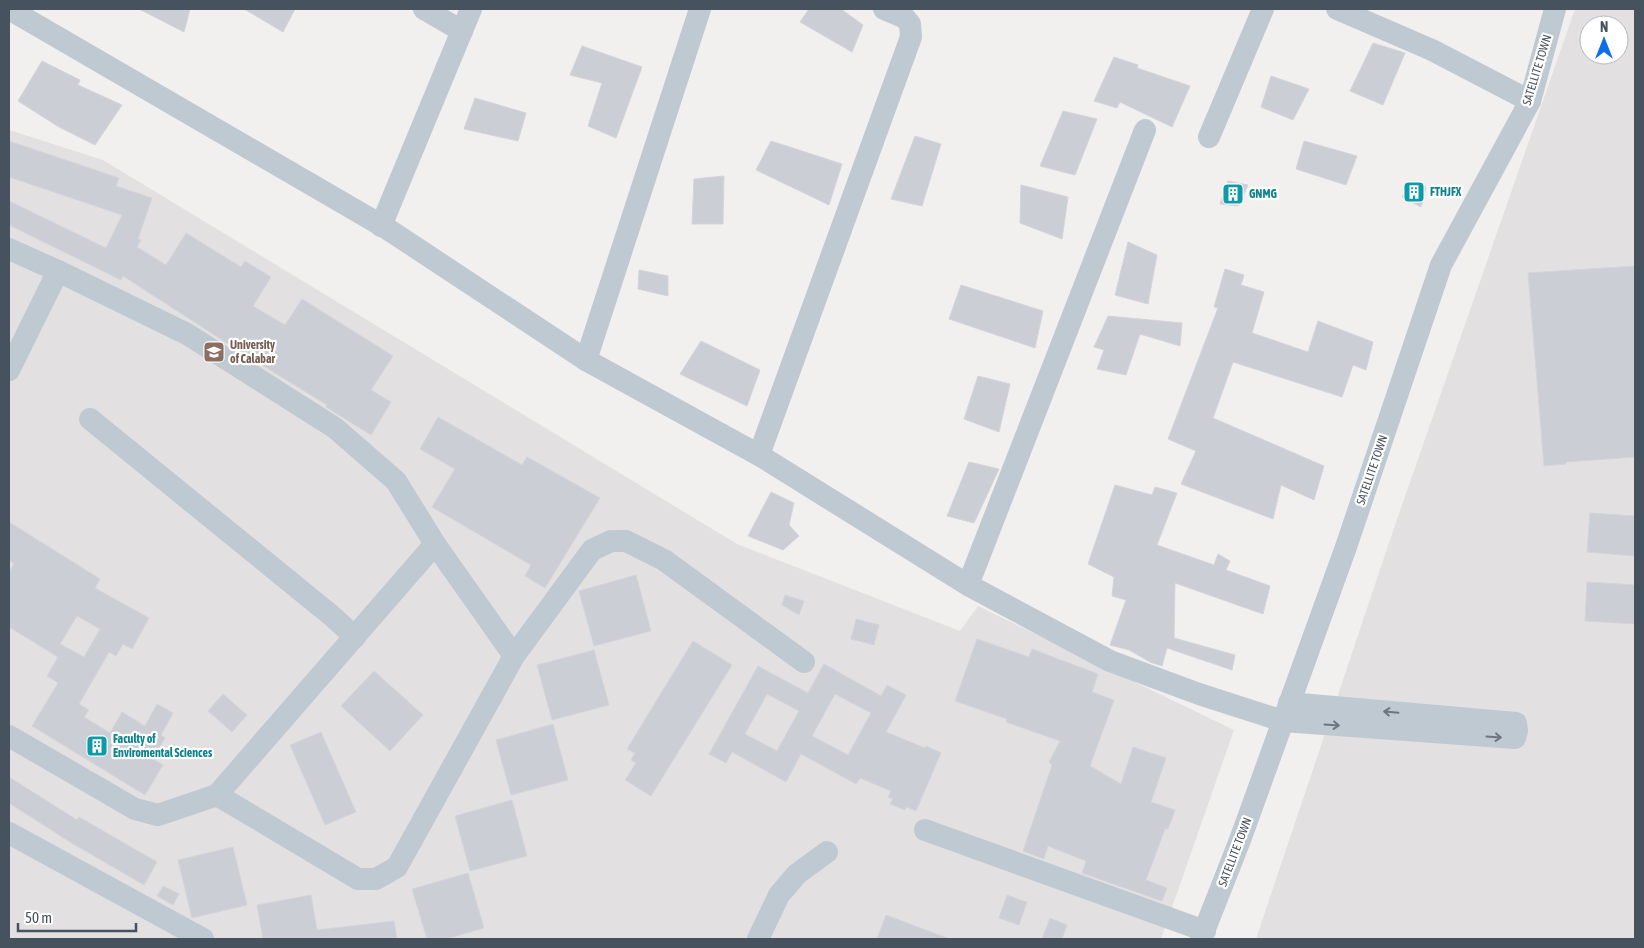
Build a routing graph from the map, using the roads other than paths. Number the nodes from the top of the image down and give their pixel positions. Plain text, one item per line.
1 (424, 9) edge
2 (471, 9) edge
3 (700, 9) edge
4 (884, 9) edge
5 (1263, 9) edge
6 (1336, 9) edge
7 (1555, 9) edge
8 (9, 10) edge
9 (462, 31) junction
10 (1530, 101) junction
11 (1145, 130) dead end
12 (1208, 137) dead end
13 (382, 226) junction
14 (9, 249) edge
15 (58, 271) junction
16 (586, 360) junction
17 (9, 370) edge
18 (90, 419) dead end
19 (759, 455) junction
20 (435, 544) junction
21 (968, 585) junction
22 (355, 637) junction
23 (514, 656) junction
24 (804, 662) dead end
25 (1286, 712) junction
26 (9, 736) edge
27 (217, 795) junction
28 (925, 830) dead end
29 (9, 833) edge
30 (827, 852) dead end
31 (1203, 935) edge
32 (203, 939) edge
33 (758, 939) edge

1 - 9 street
2 - 9 street
3 - 16 street
4 - 19 street
5 - 12 street
6 - 10 street
7 - 10 street, SATELLITE TOWN
8 - 13 street
9 - 13 street
10 - 25 street, SATELLITE TOWN
11 - 21 street
13 - 16 street
14 - 15 street
15 - 17 street
15 - 20 street
16 - 19 street
18 - 22 street
19 - 21 street
20 - 22 street
20 - 23 street
21 - 25 street
22 - 27 street
23 - 24 street
23 - 27 street
25 -> 25 street
25 - 31 street, SATELLITE TOWN
26 - 27 street
28 - 31 street
29 - 32 street
30 - 33 street

